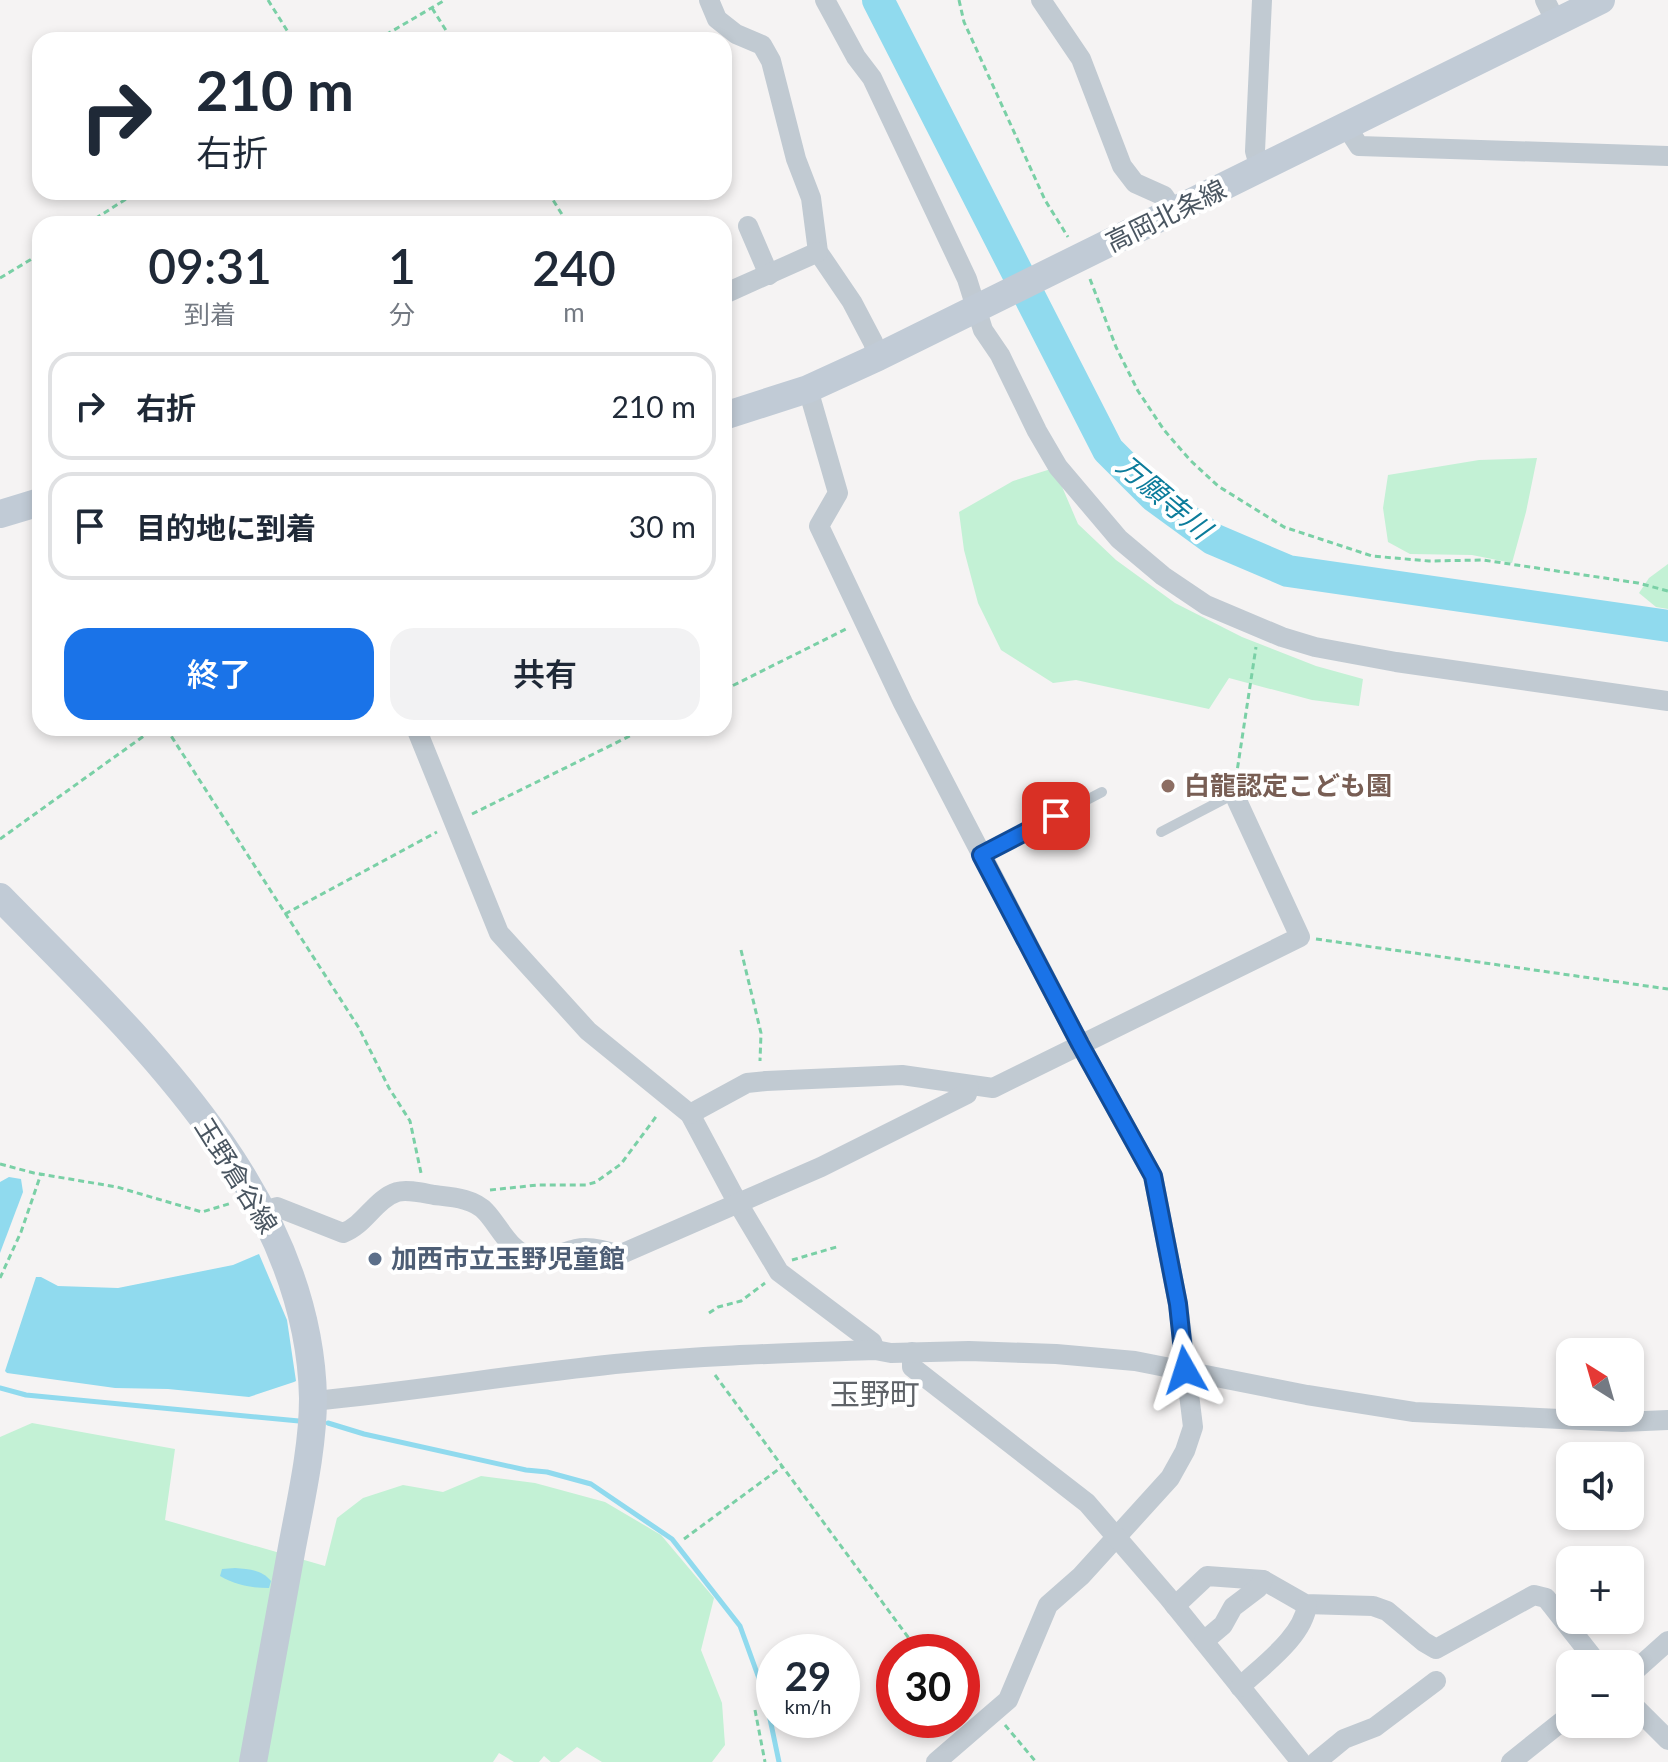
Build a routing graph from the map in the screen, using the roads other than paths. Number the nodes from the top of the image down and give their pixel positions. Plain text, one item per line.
1 (709, 0) edge
2 (825, 0) edge
3 (1041, 0) edge
4 (1262, 0) edge
5 (1601, 0) edge
6 (1550, 11) edge
7 (1346, 126) junction
8 (1668, 156) edge
9 (1260, 169) junction
10 (1174, 211) junction
11 (748, 226) dead end
12 (818, 252) junction
13 (769, 275) junction
14 (732, 291) edge
15 (980, 307) junction
16 (878, 357) junction
17 (808, 389) junction
18 (732, 413) edge
19 (32, 504) edge
20 (0, 514) edge
21 (1668, 701) edge
22 (419, 736) edge
23 (1102, 792) dead end
24 (1234, 794) joint
25 (1161, 832) dead end
26 (981, 855) junction
27 (0, 897) edge
28 (1080, 1044) junction
29 (969, 1087) junction
30 (690, 1114) junction
31 (259, 1204) junction
32 (738, 1204) junction
33 (875, 1350) junction
34 (912, 1352) junction
35 (1185, 1370) junction
36 (313, 1401) junction
37 (1668, 1420) edge
38 (1116, 1539) junction
39 (1263, 1580) junction
40 (1307, 1605) junction
41 (1175, 1606) junction
42 (1204, 1641) junction
43 (1668, 1641) edge
44 (1587, 1650) edge
45 (1644, 1662) edge
46 (1436, 1681) dead end
47 (1240, 1687) junction
48 (1644, 1716) edge
49 (1556, 1726) edge
50 (1668, 1740) edge
51 (253, 1762) edge
52 (936, 1762) edge
53 (1301, 1762) edge
54 (1316, 1762) edge
55 (1511, 1762) edge

1 - 12 street
2 - 15 street
3 - 10 street
4 - 9 street
5 - 6 main road, 高岡北条線
6 - 7 main road, 高岡北条線
7 - 8 street
7 - 9 main road, 高岡北条線
9 - 10 main road, 高岡北条線
10 - 15 main road, 高岡北条線
11 - 13 street
12 - 13 street
12 - 16 street
13 - 14 street
15 - 16 main road, 高岡北条線
15 - 21 street
16 - 17 main road, 高岡北条線
17 - 18 main road, 高岡北条線
17 - 26 street
19 - 20 main road
22 - 30 street
23 - 26 lane
24 - 25 lane
24 - 28 street
26 - 28 street
27 - 31 main road, 玉野倉谷線
28 - 29 street
28 - 35 street
29 - 30 street
29 - 32 street
30 - 32 street
31 - 32 street
31 - 36 main road, 玉野倉谷線
32 - 33 street
33 - 34 street
33 - 36 street
34 - 35 street
34 - 38 street
35 - 37 street
35 - 38 street
36 - 51 main road, 玉野倉谷線
38 - 41 street
38 - 52 street
39 - 40 street
39 - 41 street
39 - 42 street
40 - 44 street
40 - 47 street
41 - 42 street
42 - 47 street
43 - 45 street
46 - 54 street
47 - 53 street
48 - 50 street
49 - 55 street

